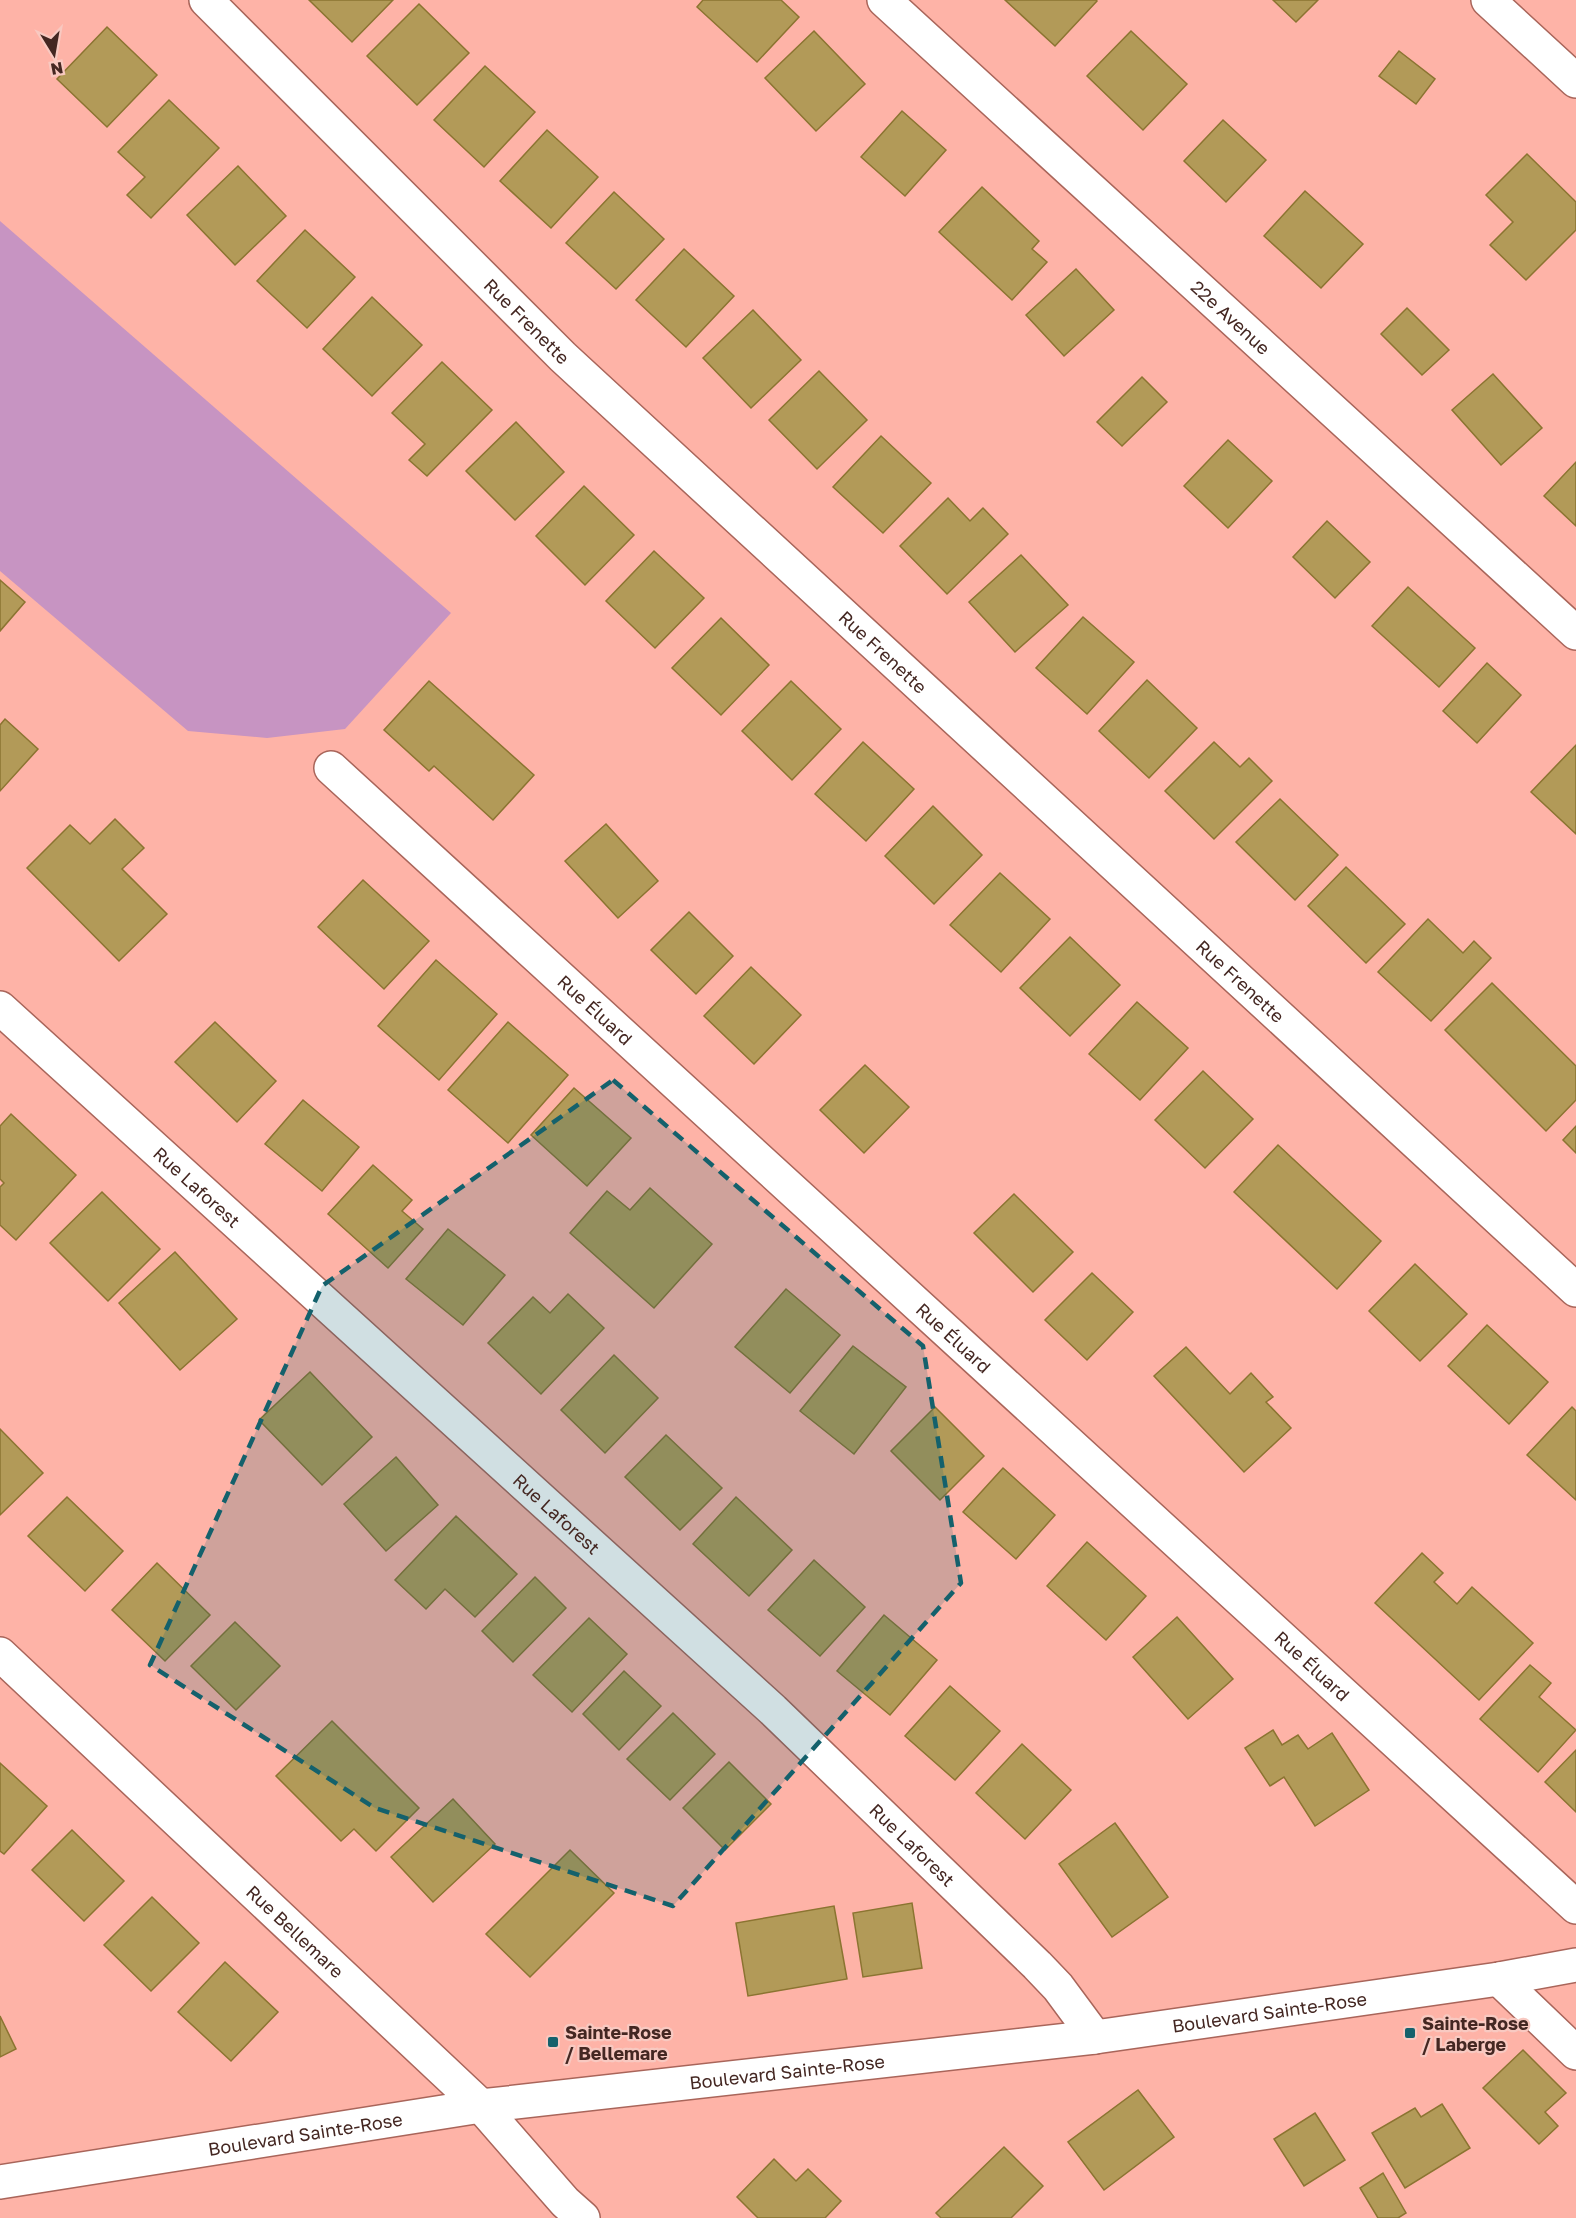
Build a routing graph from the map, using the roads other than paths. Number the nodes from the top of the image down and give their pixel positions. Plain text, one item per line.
1 (206, 0) edge
2 (884, 0) edge
3 (1488, 0) edge
4 (1576, 81) edge
5 (1576, 633) edge
6 (331, 768) dead end
7 (0, 1008) edge
8 (1576, 1290) edge
9 (0, 1654) edge
10 (1576, 1908) edge
11 (1576, 1965) edge
12 (1500, 1979) junction
13 (1095, 2037) junction
14 (1576, 2053) edge
15 (481, 2106) junction
16 (0, 2181) edge
17 (583, 2218) edge

1 - 8 street, Rue Frenette
2 - 5 street, 22e Avenue
3 - 4 street
6 - 10 street, Rue Éluard
7 - 13 street, Rue Laforest
9 - 15 street, Rue Bellemare
11 - 12 street, Boulevard Sainte-Rose
12 - 13 street, Boulevard Sainte-Rose
12 - 14 street
13 - 15 street, Boulevard Sainte-Rose
15 - 16 street, Boulevard Sainte-Rose
15 - 17 street, Rue Bellemare

